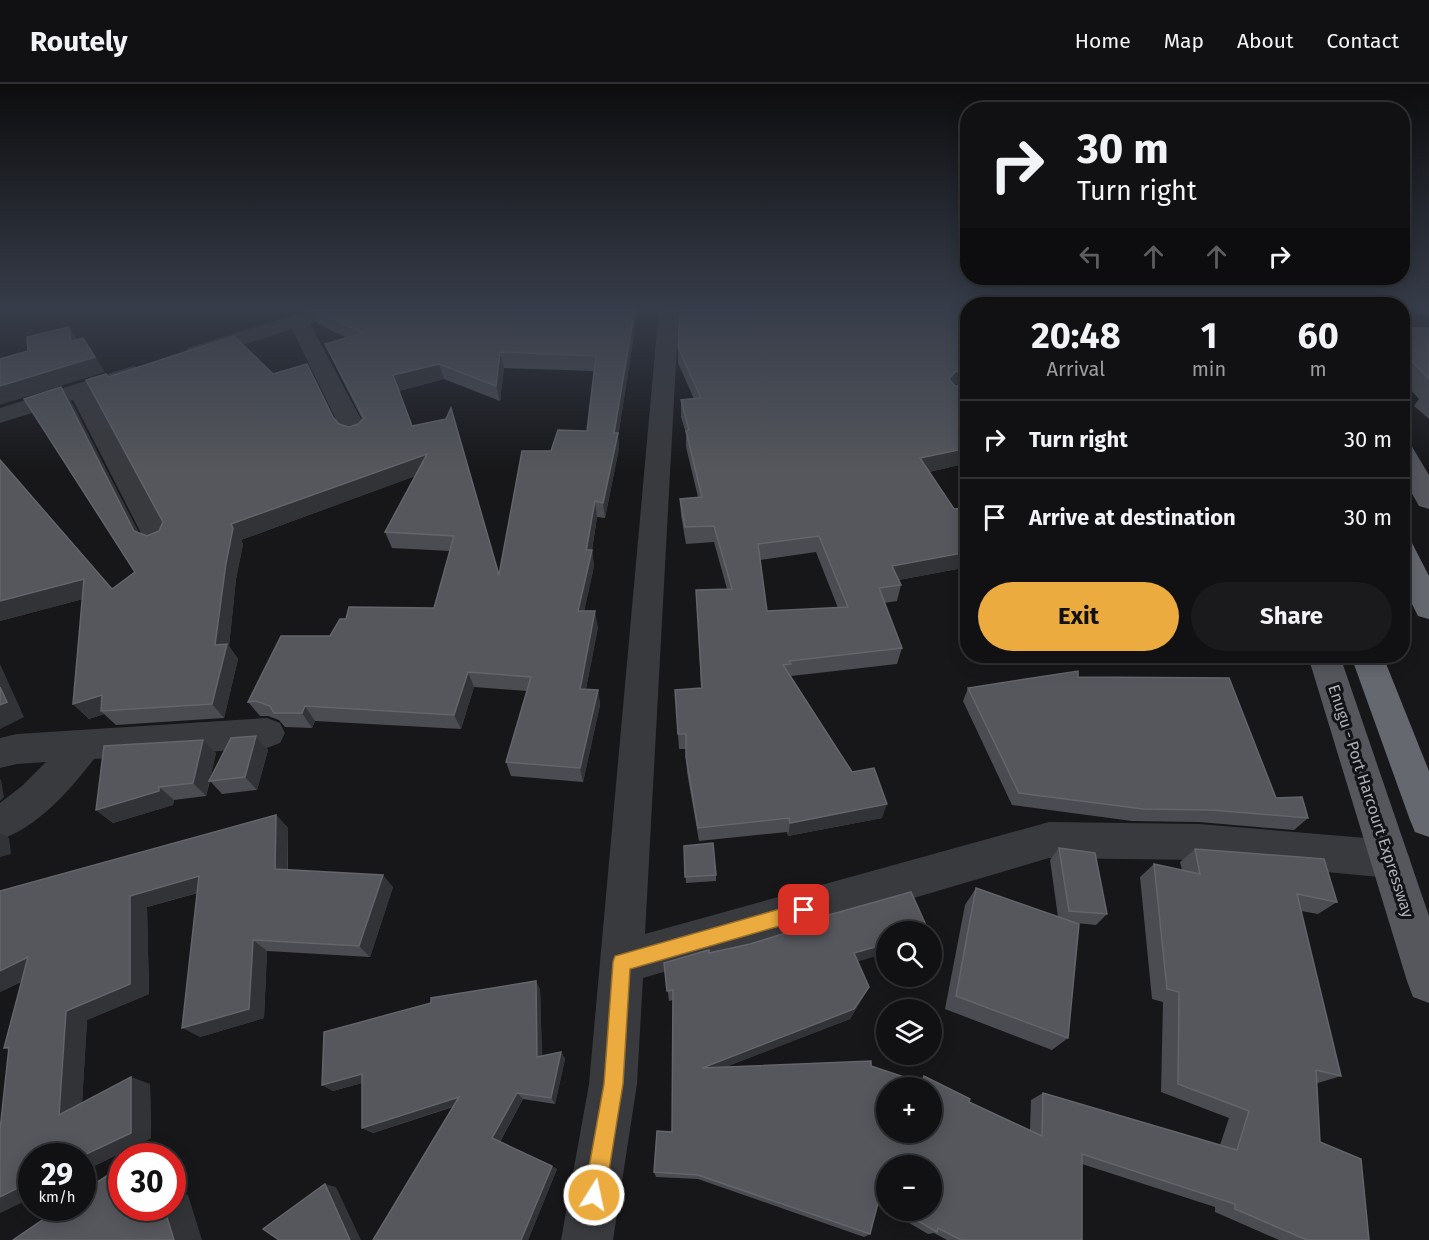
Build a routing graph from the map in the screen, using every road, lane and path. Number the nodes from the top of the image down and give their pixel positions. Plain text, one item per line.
1 (319, 362) edge
2 (665, 362) edge
3 (156, 366) edge
4 (79, 389) junction
5 (0, 416) edge
6 (355, 432) edge
7 (1410, 465) edge
8 (1429, 500) edge
9 (158, 539) edge
10 (1410, 567) edge
11 (1429, 608) edge
12 (1326, 663) edge
13 (1370, 663) edge
14 (267, 733) dead end
15 (84, 745) junction
16 (0, 753) edge
17 (1429, 820) edge
18 (0, 823) edge
19 (1390, 859) junction
20 (622, 962) junction
21 (1429, 981) edge
22 (587, 1240) edge

1 - 6 street
2 - 20 street
3 - 4 street
4 - 5 street
4 - 9 street
7 - 8 main road
10 - 11 highway
12 - 19 main road, Enugu - Port Harcourt Expressway
13 - 17 highway
14 - 15 street
15 - 16 street
15 - 18 street
19 - 20 street
19 - 21 main road, Enugu - Port Harcourt Expressway
20 - 22 street

